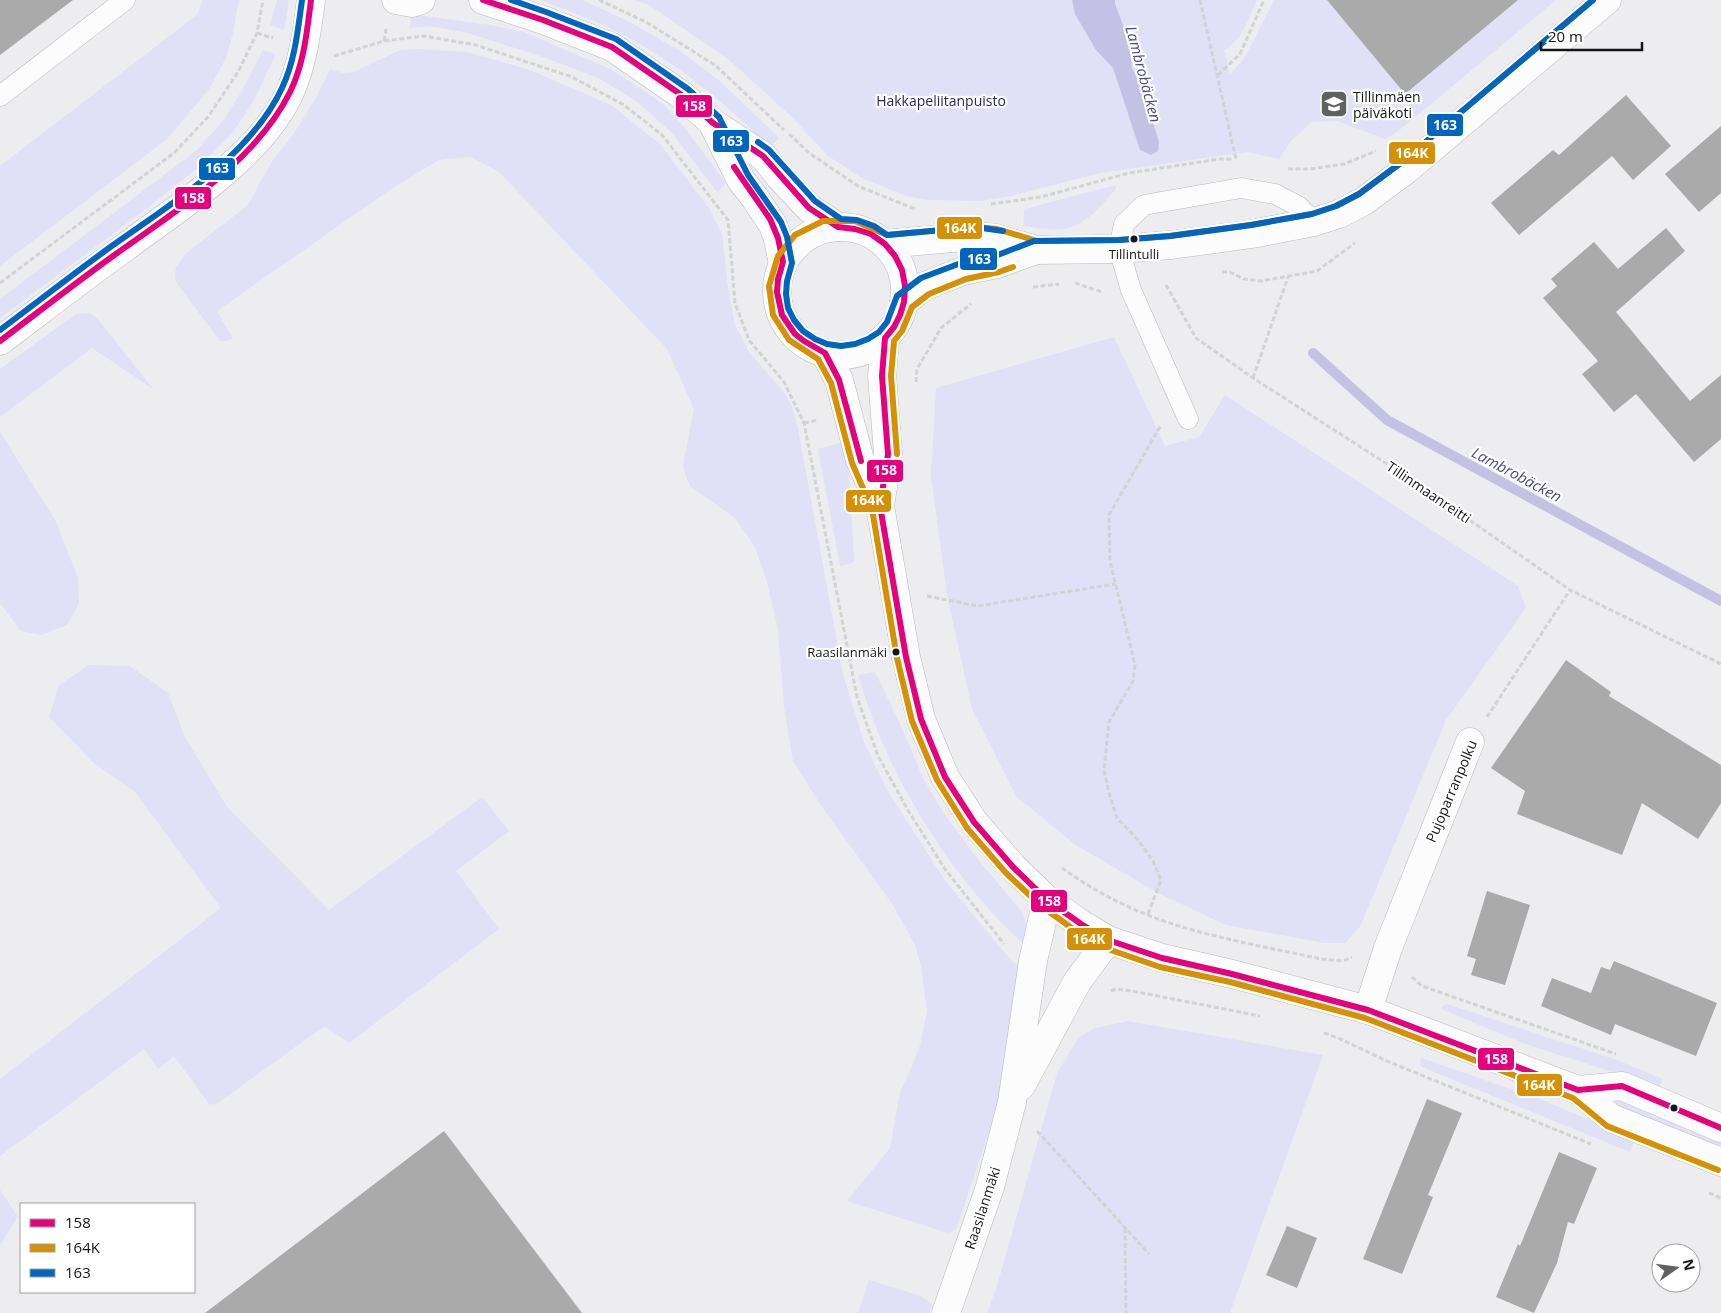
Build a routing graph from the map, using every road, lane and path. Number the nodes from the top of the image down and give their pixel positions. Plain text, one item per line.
1 (126, 0) edge
2 (263, 0) edge
3 (311, 0) edge
4 (396, 0) edge
5 (421, 0) edge
6 (483, 0) edge
7 (599, 0) edge
8 (1200, 0) edge
9 (1264, 0) edge
10 (1607, 0) edge
11 (257, 33) junction
12 (305, 48) junction
13 (1218, 76) junction
14 (0, 96) edge
15 (713, 123) junction
16 (1236, 159) junction
17 (1244, 160) dead end
18 (1344, 164) dead end
19 (1284, 169) dead end
20 (989, 204) dead end
21 (916, 209) dead end
22 (1314, 222) junction
23 (838, 227) junction
24 (884, 244) junction
25 (1119, 249) junction
26 (1036, 250) junction
27 (783, 264) junction
28 (1288, 277) dead end
29 (0, 283) edge
30 (1166, 285) dead end
31 (1030, 287) dead end
32 (1106, 294) dead end
33 (904, 302) junction
34 (978, 302) dead end
35 (885, 338) junction
36 (0, 341) edge
37 (826, 353) junction
38 (1253, 378) junction
39 (916, 385) dead end
40 (1179, 397) junction
41 (1188, 419) dead end
42 (880, 506) junction
43 (1116, 584) junction
44 (1570, 590) junction
45 (926, 604) dead end
46 (1721, 664) edge
47 (1470, 742) joint
48 (1060, 866) dead end
49 (1047, 900) junction
50 (1148, 914) junction
51 (1108, 940) junction
52 (1005, 944) dead end
53 (1383, 961) junction
54 (1109, 992) dead end
55 (1368, 1010) junction
56 (1263, 1017) dead end
57 (1320, 1032) dead end
58 (1621, 1056) dead end
59 (1578, 1090) junction
60 (1012, 1102) junction
61 (1721, 1128) edge
62 (1593, 1145) dead end
63 (1721, 1162) edge
64 (1703, 1190) dead end
65 (1721, 1198) edge
66 (1125, 1228) junction
67 (1149, 1254) dead end
68 (946, 1313) edge
69 (1126, 1313) edge

1 - 14 lane
2 - 11 path
3 - 12 street
4 - 5 street
6 - 15 street
7 - 21 path
8 - 13 path
9 - 13 path
10 - 22 street
11 - 12 path
11 - 29 path
12 - 36 street
12 - 52 path
13 - 16 path
15 - 23 street
15 - 27 street
16 - 17 path
16 - 20 path
18 - 19 path
22 - 25 street
22 - 25 lane
23 - 24 street
23 - 27 street
24 - 26 street
24 - 33 street
25 - 26 street
25 - 40 lane
26 - 33 street
27 - 37 street
28 - 38 path
30 - 38 path, Tillinmaanreitti
31 - 32 path
33 - 35 street
34 - 39 path
35 - 37 street
35 - 42 street
37 - 42 street
38 - 44 path, Tillinmaanreitti
40 - 41 lane
40 - 43 path
42 - 49 street
43 - 45 path
43 - 50 path
44 - 46 path, Tillinmaanreitti
44 - 47 path, Pujoparranpolku
47 - 53 street, Pujoparranpolku
48 - 50 path
49 - 51 street
49 - 60 street, Raasilanmäki
50 - 53 path
51 - 55 street
51 - 60 street, Raasilanmäki
53 - 55 street, Pujoparranpolku
53 - 58 path
54 - 56 path
55 - 59 street
57 - 62 path
59 - 61 street
59 - 63 street
60 - 66 path
60 - 68 street, Raasilanmäki
64 - 65 path
66 - 67 path
66 - 69 path

